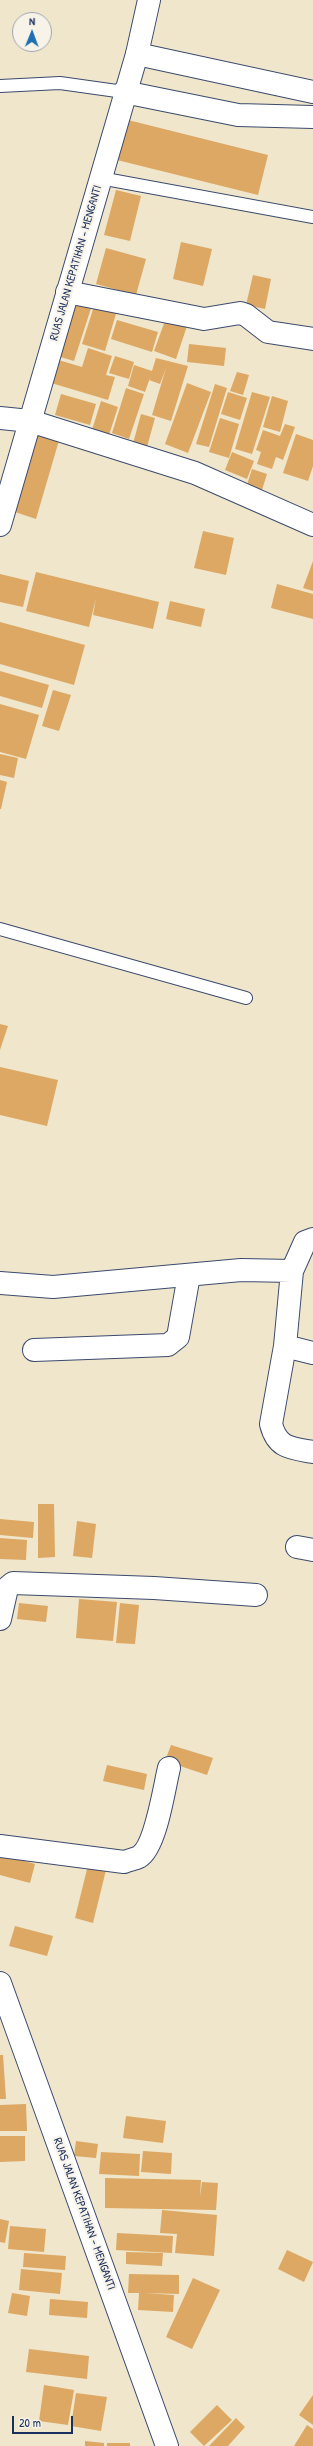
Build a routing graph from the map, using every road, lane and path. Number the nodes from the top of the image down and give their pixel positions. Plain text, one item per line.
1 (149, 0) edge
2 (137, 54) junction
3 (0, 86) edge
4 (124, 92) junction
5 (313, 92) edge
6 (313, 117) edge
7 (100, 178) junction
8 (313, 216) edge
9 (67, 292) junction
10 (313, 339) edge
11 (0, 418) edge
12 (30, 422) junction
13 (0, 525) edge
14 (313, 525) edge
15 (0, 929) edge
16 (246, 998) dead end
17 (313, 1239) edge
18 (292, 1271) junction
19 (189, 1275) junction
20 (0, 1283) edge
21 (285, 1346) junction
22 (34, 1350) dead end
23 (313, 1353) edge
24 (313, 1452) edge
25 (256, 1595) dead end
26 (0, 1619) edge
27 (169, 1768) dead end
28 (0, 1846) edge
29 (0, 1983) edge
30 (7, 2018) edge
31 (167, 2446) edge

1 - 2 street, RUAS JALAN KEPATIHAN - MENGANTI
2 - 4 street, RUAS JALAN KEPATIHAN - MENGANTI
2 - 5 street
3 - 4 lane
4 - 6 street
4 - 7 street, RUAS JALAN KEPATIHAN - MENGANTI
7 - 8 lane
7 - 9 street, RUAS JALAN KEPATIHAN - MENGANTI
9 - 10 street
9 - 12 street, RUAS JALAN KEPATIHAN - MENGANTI
11 - 12 street
12 - 13 street, RUAS JALAN KEPATIHAN - MENGANTI
12 - 14 street
15 - 16 lane
17 - 18 street
18 - 19 street
18 - 21 street
19 - 20 street
19 - 22 street
21 - 23 street
21 - 24 street
25 - 26 street
27 - 28 street
29 - 30 street, RUAS JALAN KEPATIHAN - MENGANTI
30 - 31 street, RUAS JALAN KEPATIHAN - MENGANTI

